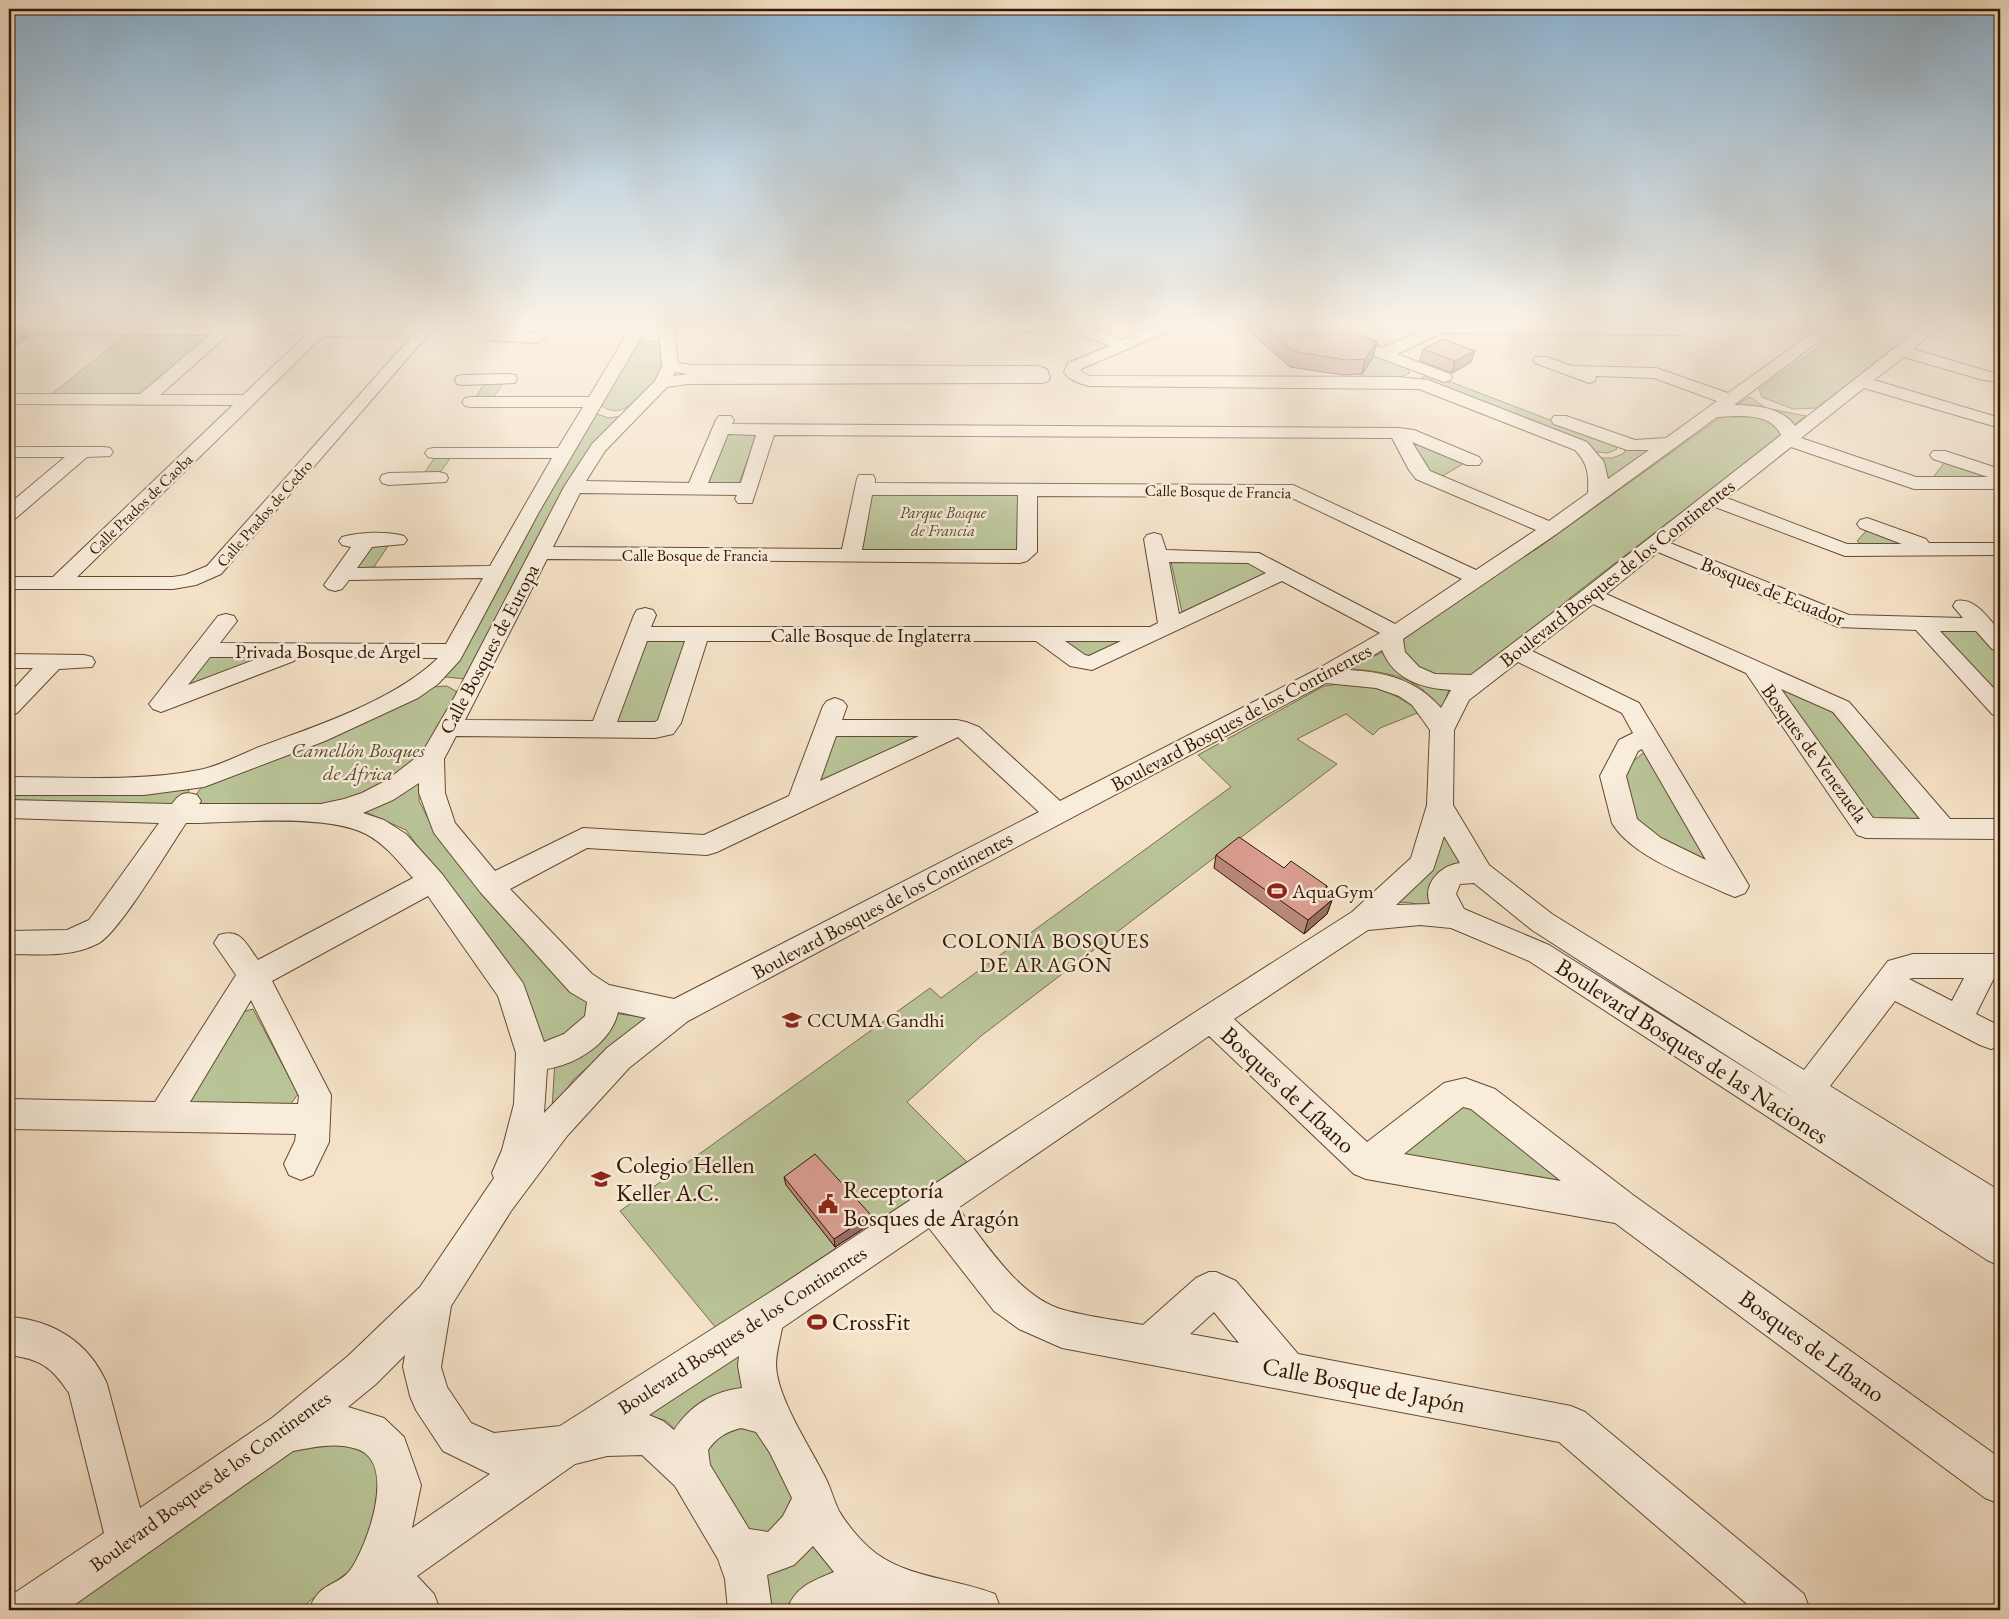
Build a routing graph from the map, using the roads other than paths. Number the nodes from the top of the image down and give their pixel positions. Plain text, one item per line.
1 (147, 398) edge
2 (250, 398) edge
3 (366, 398) edge
4 (473, 398) edge
5 (499, 398) edge
6 (598, 398) edge
7 (638, 398) edge
8 (1457, 398) edge
9 (1500, 398) edge
10 (1723, 398) edge
11 (1734, 398) edge
12 (1759, 398) edge
13 (1842, 398) edge
14 (1914, 398) edge
15 (9, 399) edge
16 (144, 400) junction
17 (247, 400) junction
18 (1730, 400) junction
19 (497, 401) junction
20 (594, 404) junction
21 (633, 410) junction
22 (1825, 411) junction
23 (1710, 413) junction
24 (2000, 423) edge
25 (767, 429) junction
26 (1398, 433) junction
27 (1789, 437) junction
28 (1620, 442) junction
29 (1670, 443) junction
30 (9, 452) edge
31 (104, 452) dead end
32 (1589, 452) junction
33 (81, 453) junction
34 (458, 453) junction
35 (564, 453) junction
36 (2000, 475) edge
37 (414, 478) junction
38 (389, 479) dead end
39 (1439, 483) junction
40 (1914, 483) junction
41 (2000, 483) edge
42 (698, 487) junction
43 (574, 488) junction
44 (1028, 489) junction
45 (1598, 494) junction
46 (1713, 499) junction
47 (9, 514) edge
48 (1551, 529) junction
49 (366, 540) junction
50 (343, 541) dead end
51 (1656, 544) junction
52 (1934, 548) junction
53 (2000, 549) edge
54 (1845, 550) junction
55 (539, 553) junction
56 (851, 555) junction
57 (495, 572) junction
58 (375, 573) junction
59 (1283, 573) junction
60 (1478, 578) junction
61 (9, 583) edge
62 (59, 583) junction
63 (1591, 595) junction
64 (1964, 606) dead end
65 (226, 620) dead end
66 (1923, 625) junction
67 (1982, 625) junction
68 (1162, 630) junction
69 (698, 634) junction
70 (1393, 635) junction
71 (2000, 644) edge
72 (203, 650) junction
73 (298, 651) junction
74 (454, 651) junction
75 (1517, 653) junction
76 (9, 661) edge
77 (52, 662) junction
78 (84, 662) dead end
79 (1754, 668) junction
80 (1322, 676) junction
81 (9, 682) edge
82 (33, 682) junction
83 (1478, 682) junction
84 (410, 693) junction
85 (466, 698) junction
86 (9, 708) edge
87 (2000, 709) edge
88 (832, 717) joint
89 (447, 728) junction
90 (957, 728) junction
91 (602, 729) junction
92 (1442, 730) junction
93 (1648, 736) junction
94 (431, 759) junction
95 (204, 778) junction
96 (9, 786) edge
97 (801, 799) junction
98 (1440, 805) junction
99 (9, 809) edge
100 (313, 812) junction
101 (181, 814) junction
102 (1057, 814) junction
103 (1942, 828) junction
104 (2000, 829) edge
105 (1479, 872) junction
106 (432, 881) junction
107 (491, 886) junction
108 (1454, 917) junction
109 (1362, 920) junction
110 (9, 942) edge
111 (229, 943) dead end
112 (1993, 966) edge
113 (254, 976) junction
114 (1897, 976) junction
115 (602, 996) junction
116 (677, 1012) junction
117 (1211, 1018) junction
118 (1958, 1020) junction
119 (1991, 1036) dead end
120 (532, 1053) junction
121 (1808, 1090) junction
122 (9, 1114) edge
123 (164, 1116) junction
124 (315, 1118) junction
125 (1366, 1163) junction
126 (301, 1164) dead end
127 (499, 1199) junction
128 (932, 1204) junction
129 (1623, 1208) junction
130 (2000, 1210) edge
131 (2000, 1248) edge
132 (433, 1300) junction
133 (765, 1317) junction
134 (9, 1336) edge
135 (1149, 1345) junction
136 (1287, 1370) junction
137 (768, 1414) junction
138 (286, 1432) junction
139 (566, 1446) junction
140 (690, 1471) junction
141 (2000, 1483) edge
142 (813, 1497) junction
143 (127, 1541) junction
144 (735, 1547) junction
145 (366, 1585) junction
146 (898, 1589) junction
147 (1786, 1609) edge
148 (30, 1610) edge
149 (331, 1610) edge
150 (418, 1610) edge
151 (750, 1610) edge
152 (809, 1610) edge
153 (979, 1610) edge

1 - 16 street
2 - 17 street, Calle Prados de Caoba
3 - 62 street, Calle Prados de Cedro
4 - 19 street
5 - 19 street
6 - 20 street, Calle Bosques de Europa
7 - 21 street, Calle Bosques de Europa
8 - 32 street
9 - 28 street
10 - 18 street
11 - 18 street, Boulevard Bosques de los Continentes
12 - 22 street
13 - 22 street, Boulevard Bosques de los Continentes
14 - 24 street
15 - 16 street
16 - 17 street
17 - 62 street, Calle Prados de Caoba
18 - 23 street, Boulevard Bosques de los Continentes
19 - 20 street
20 - 21 street
20 - 35 street, Calle Bosques de Europa
21 - 43 street, Calle Bosques de Europa
22 - 27 street, Boulevard Bosques de los Continentes
23 - 27 street
23 - 29 street, Boulevard Bosques de los Continentes
25 - 26 street
25 - 42 street
25 - 42 street
26 - 39 street
26 - 39 street
27 - 40 street
27 - 46 street, Boulevard Bosques de los Continentes
28 - 29 street
28 - 32 street
29 - 45 street, Boulevard Bosques de los Continentes
30 - 33 street
31 - 33 street
32 - 45 street
33 - 47 street
34 - 35 street
34 - 37 street
34 - 37 street
35 - 57 street, Calle Bosques de Europa
36 - 40 street
37 - 38 street
39 - 48 street
40 - 41 street
42 - 43 street
43 - 55 street, Calle Bosques de Europa
44 - 56 street, Calle Bosque de Francia
44 - 56 street, Calle Bosque de Francia
44 - 60 street, Calle Bosque de Francia
45 - 48 street, Boulevard Bosques de los Continentes
46 - 51 street, Boulevard Bosques de los Continentes
46 - 54 street
48 - 60 street, Boulevard Bosques de los Continentes
49 - 50 street
49 - 58 street
49 - 58 street
51 - 63 street, Boulevard Bosques de los Continentes
51 - 66 street, Bosques de Ecuador
52 - 53 street
52 - 54 street
52 - 54 street
55 - 56 street, Calle Bosque de Francia
55 - 85 street, Calle Bosques de Europa
57 - 58 street
57 - 74 street, Calle Bosques de Europa
59 - 68 street, Calle Bosque de Inglaterra
59 - 68 street
59 - 70 street
60 - 70 street, Boulevard Bosques de los Continentes
61 - 62 street, Calle Prados de Cedro
63 - 75 street, Boulevard Bosques de los Continentes
63 - 79 street, Bosques de Venezuela
64 - 67 street
65 - 72 street
66 - 67 street, Bosques de Ecuador
66 - 87 street
67 - 71 street
68 - 69 street, Calle Bosque de Inglaterra
69 - 91 street
69 - 91 street, Calle Bosque de Inglaterra
70 - 80 street, Boulevard Bosques de los Continentes
70 - 83 street
72 - 73 street, Privada Bosque de Argel
72 - 73 street
73 - 74 street, Privada Bosque de Argel
74 - 84 street, Calle Bosques de Europa
75 - 83 street, Boulevard Bosques de los Continentes
75 - 93 street
76 - 77 street
77 - 78 street
77 - 82 street
79 - 103 street, Bosques de Venezuela
79 - 103 street, Bosques de Venezuela
80 - 92 street
80 - 102 street, Boulevard Bosques de los Continentes
81 - 82 street
82 - 86 street
83 - 92 street, Boulevard Bosques de los Continentes
84 - 85 street
84 - 95 street
85 - 89 street, Calle Bosques de Europa
88 - 90 street
88 - 97 street
89 - 91 street
89 - 94 street, Calle Bosques de Europa
90 - 97 street
90 - 102 street
92 - 98 street, Boulevard Bosques de los Continentes
93 - 93 street
94 - 100 street
94 - 107 street, Calle Bosques de Europa
95 - 96 street
95 - 101 street
97 - 107 street
98 - 105 street, Boulevard Bosques de las Naciones
98 - 109 street, Boulevard Bosques de los Continentes
99 - 101 street
100 - 101 street
100 - 106 street
101 - 110 street
102 - 116 street, Boulevard Bosques de los Continentes
103 - 104 street, Bosques de Venezuela
105 - 108 street
105 - 121 street, Boulevard Bosques de las Naciones
106 - 113 street
106 - 120 street
107 - 115 street, Calle Bosques de Europa
108 - 109 street, Boulevard Bosques de las Naciones
108 - 131 street, Boulevard Bosques de las Naciones
109 - 117 street, Boulevard Bosques de los Continentes
111 - 113 street
112 - 114 street
112 - 118 street
113 - 123 street
113 - 124 street
114 - 118 street
114 - 121 street
115 - 116 street, Calle Bosques de Europa
115 - 120 street
116 - 127 street, Boulevard Bosques de los Continentes
117 - 125 street, Bosques de Líbano
117 - 128 street, Boulevard Bosques de los Continentes
118 - 119 street
120 - 127 street
121 - 130 street, Boulevard Bosques de las Naciones
122 - 123 street
123 - 124 street
124 - 126 street
125 - 129 street, Bosques de Líbano
125 - 129 street, Bosques de Líbano
127 - 132 street, Boulevard Bosques de los Continentes
128 - 133 street, Boulevard Bosques de los Continentes
128 - 135 street, Calle Bosque de Japón
129 - 141 street, Bosques de Líbano
132 - 138 street, Boulevard Bosques de los Continentes
132 - 139 street
133 - 137 street
133 - 139 street, Boulevard Bosques de los Continentes
134 - 143 street
135 - 136 street, Calle Bosque de Japón
135 - 136 street
136 - 147 street, Calle Bosque de Japón
137 - 140 street
137 - 142 street
138 - 143 street, Boulevard Bosques de los Continentes
138 - 145 street
139 - 140 street
139 - 145 street, Boulevard Bosques de los Continentes
140 - 144 street
142 - 144 street
142 - 146 street
143 - 148 street, Boulevard Bosques de los Continentes
144 - 151 street
145 - 149 street, Boulevard Bosques de los Continentes
145 - 150 street
146 - 152 street
146 - 153 street

